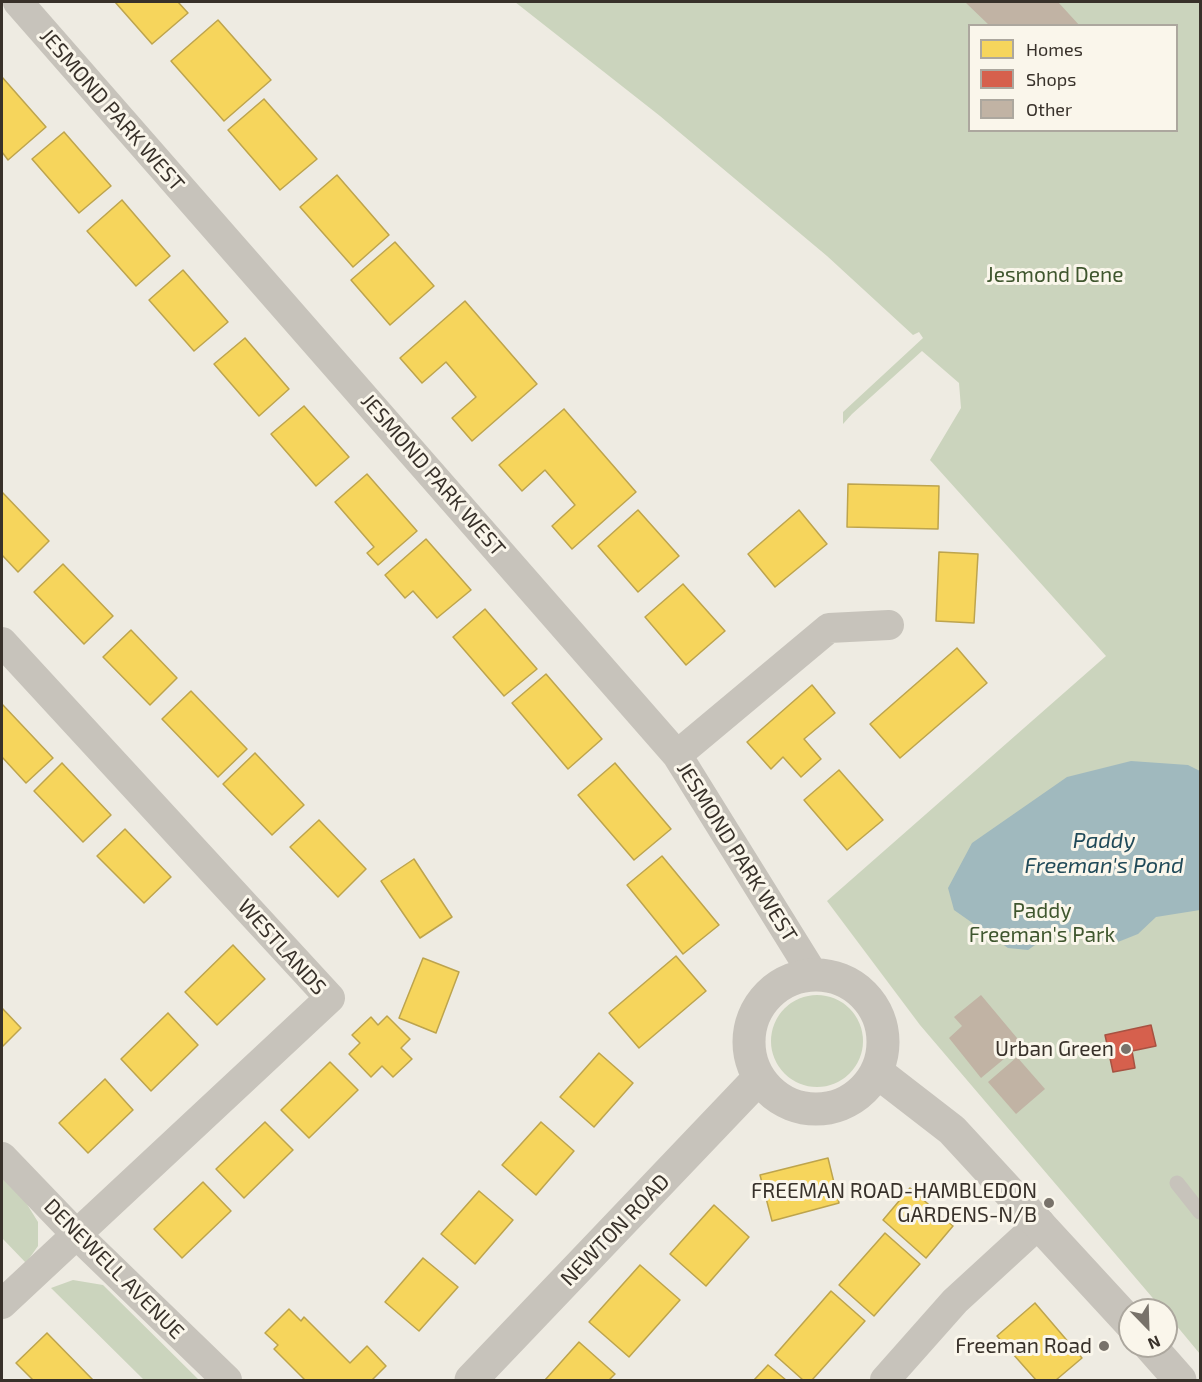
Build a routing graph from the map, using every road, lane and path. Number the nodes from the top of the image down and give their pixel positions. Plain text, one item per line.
1 (18, 2) edge
2 (889, 625) dead end
3 (2, 642) edge
4 (677, 755) junction
5 (813, 974) junction
6 (877, 1072) junction
7 (758, 1079) junction
8 (2, 1157) edge
9 (1177, 1183) dead end
10 (1200, 1212) edge
11 (1040, 1223) junction
12 (76, 1234) junction
13 (2, 1304) edge
14 (1118, 1310) edge
15 (1161, 1358) edge
16 (227, 1380) edge
17 (471, 1380) edge
18 (885, 1380) edge
19 (1180, 1380) edge

1 - 4 street, JESMOND PARK WEST
2 - 4 street
3 - 12 street, WESTLANDS
4 - 5 street, JESMOND PARK WEST
5 - 6 street
5 - 7 street
6 - 7 street
6 - 11 street
7 - 17 street, NEWTON ROAD
8 - 12 street, DENEWELL AVENUE
9 - 10 lane
11 - 14 street
11 - 18 street
12 - 13 street
12 - 16 street, DENEWELL AVENUE
15 - 19 street

